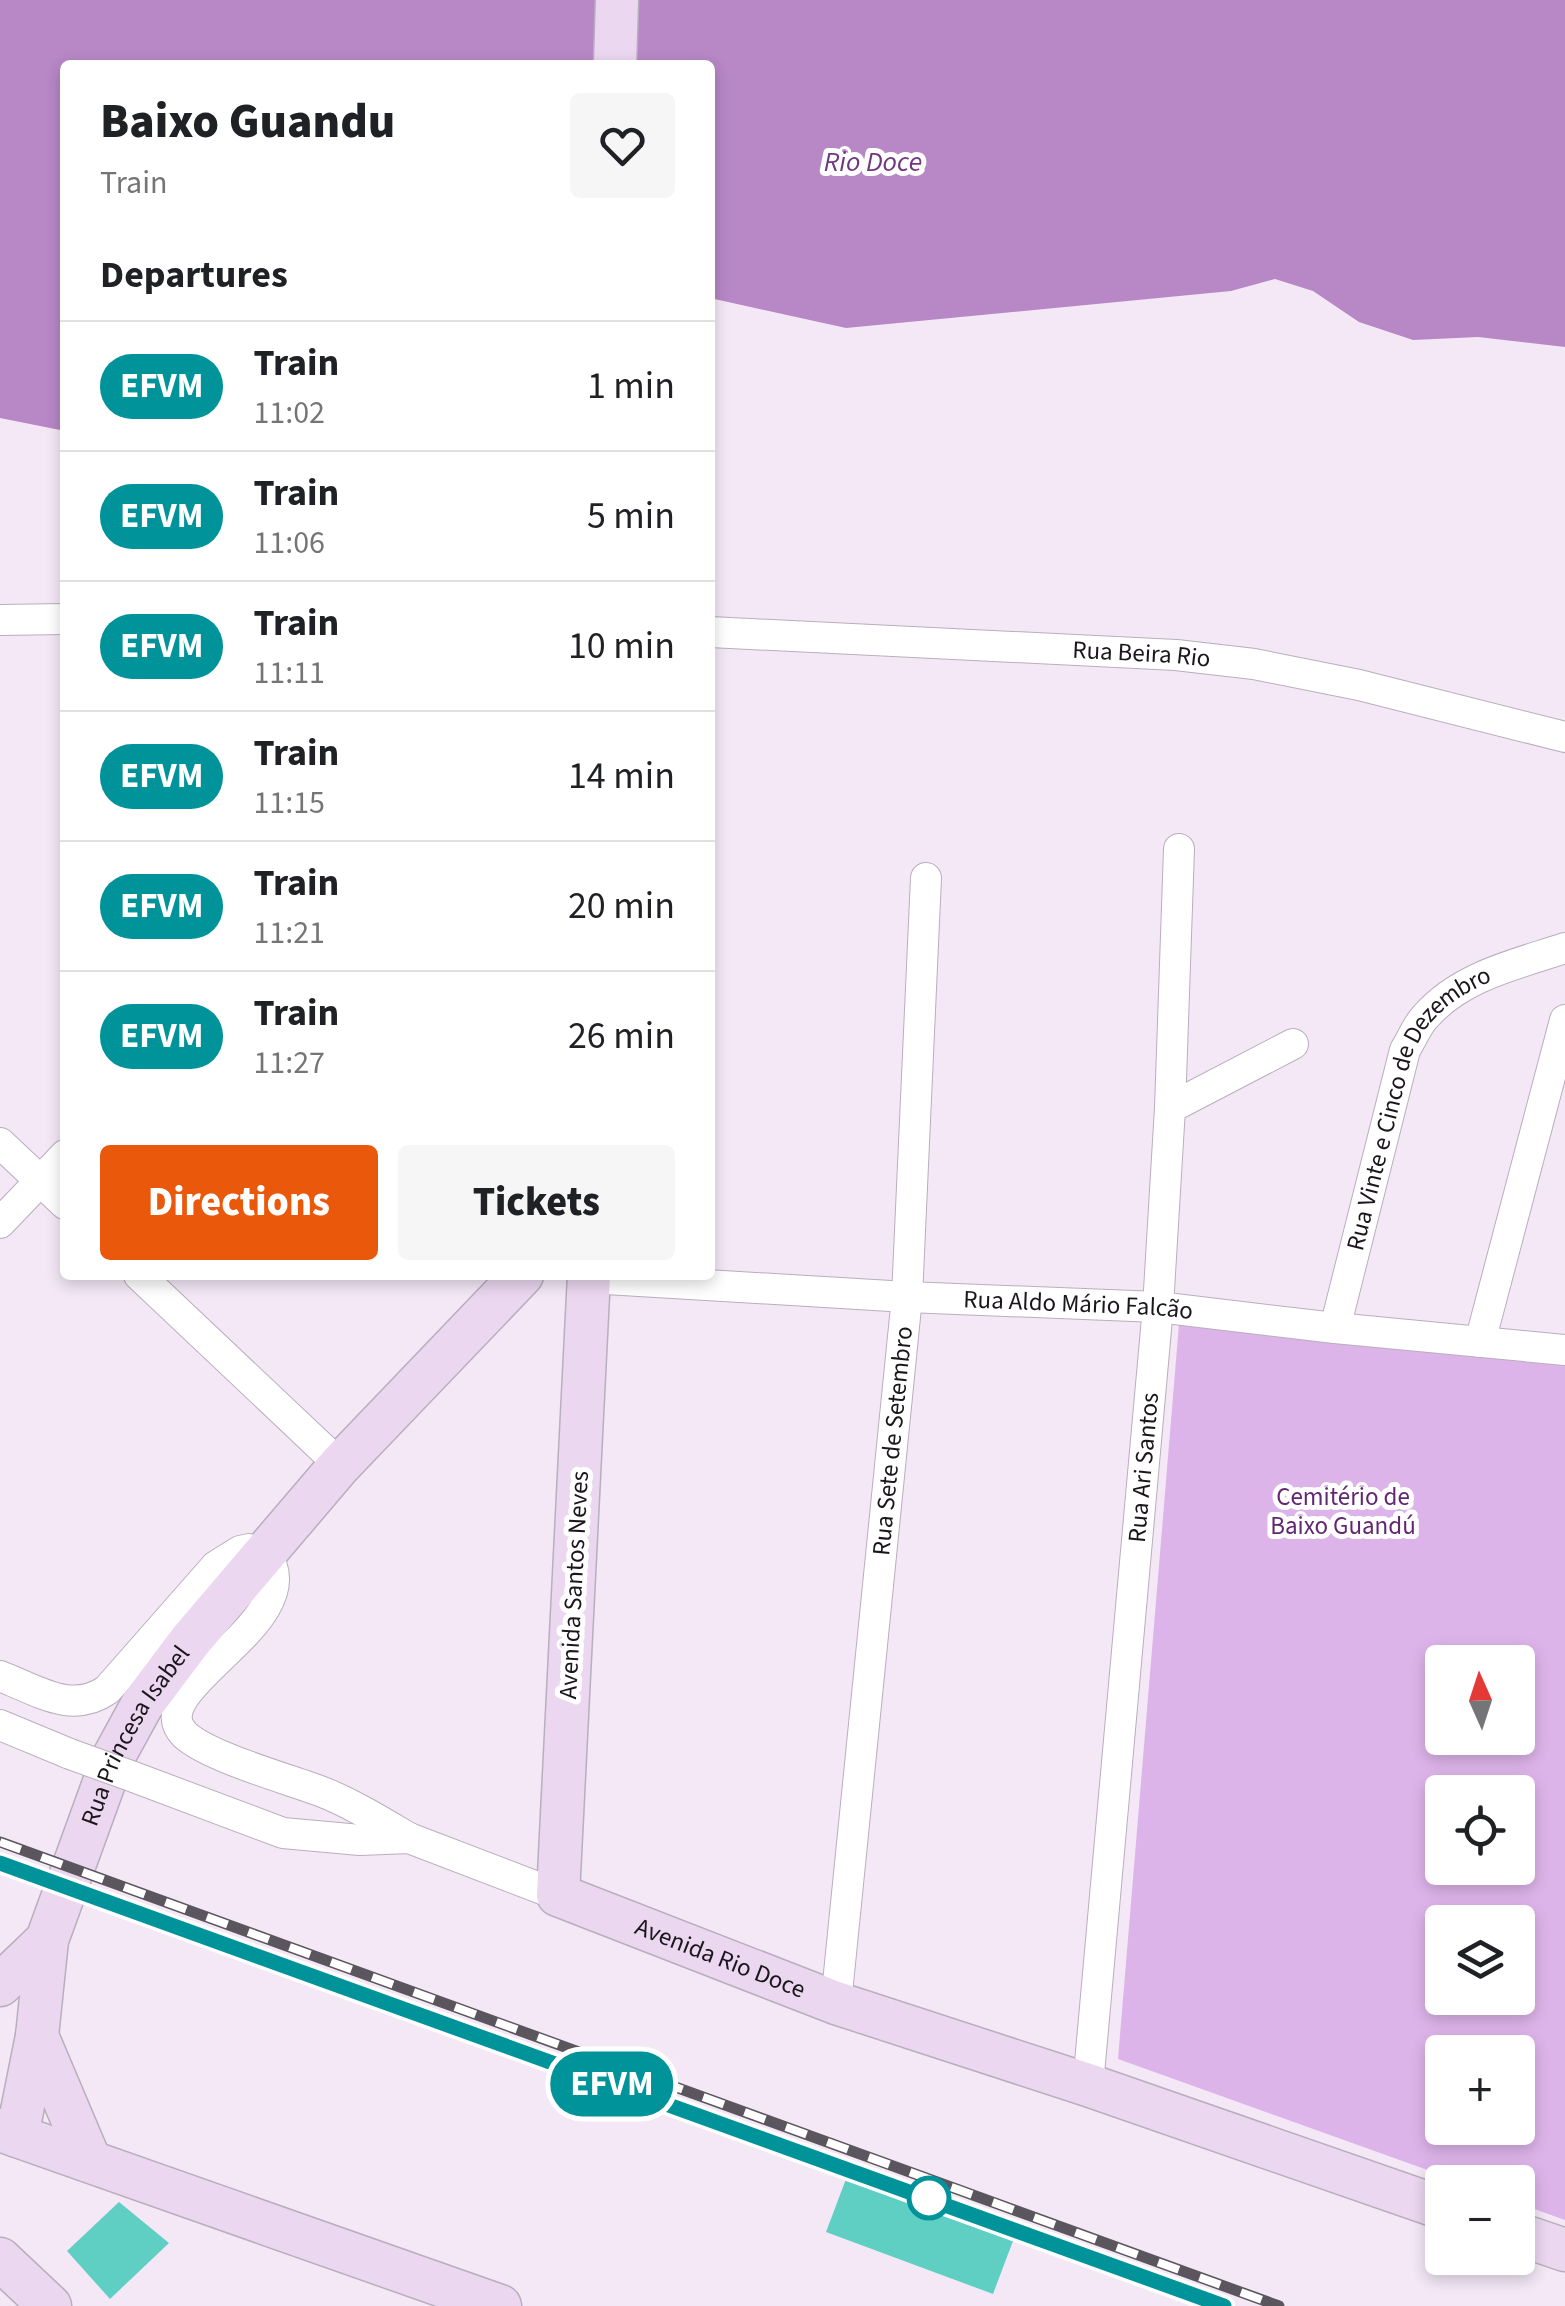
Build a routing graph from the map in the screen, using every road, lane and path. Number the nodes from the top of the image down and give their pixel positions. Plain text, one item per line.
1 (617, 0) edge
2 (615, 60) edge
3 (0, 620) edge
4 (60, 620) edge
5 (715, 632) edge
6 (1565, 736) edge
7 (1179, 849) dead end
8 (926, 878) dead end
9 (1565, 948) edge
10 (1565, 1020) edge
11 (1293, 1044) dead end
12 (1170, 1108) junction
13 (0, 1143) edge
14 (60, 1160) edge
15 (40, 1181) junction
16 (60, 1199) edge
17 (0, 1223) edge
18 (144, 1280) edge
19 (517, 1280) edge
20 (590, 1280) edge
21 (638, 1280) edge
22 (907, 1297) junction
23 (1158, 1307) junction
24 (1335, 1328) junction
25 (1480, 1342) junction
26 (1565, 1350) edge
27 (340, 1465) junction
28 (264, 1553) junction
29 (0, 1676) edge
30 (0, 1725) edge
31 (408, 1838) junction
32 (558, 1895) junction
33 (47, 1940) junction
34 (0, 1985) edge
35 (836, 2003) junction
36 (37, 2036) junction
37 (1088, 2085) junction
38 (6, 2141) edge
39 (90, 2162) junction
40 (1425, 2202) edge
41 (1535, 2240) edge
42 (1565, 2250) edge
43 (0, 2259) edge
44 (50, 2306) edge
45 (500, 2306) edge

1 - 2 street
3 - 4 street
5 - 6 street, Rua Beira Rio
7 - 12 street, Rua Ari Santos
8 - 22 street, Rua Sete de Setembro
9 - 24 street, Rua Vinte e Cinco de Dezembro
10 - 25 street
11 - 12 street
12 - 23 street, Rua Ari Santos
13 - 15 street
14 - 15 street
15 - 16 street
15 - 17 street
18 - 27 street
19 - 27 street, Rua Princesa Isabel
20 - 32 street, Avenida Santos Neves
21 - 22 street, Rua Aldo Mário Falcão
22 - 23 street, Rua Aldo Mário Falcão
22 - 35 street, Rua Sete de Setembro
23 - 24 street, Rua Aldo Mário Falcão
23 - 37 street, Rua Ari Santos
24 - 25 street, Rua Aldo Mário Falcão
25 - 26 street, Rua Aldo Mário Falcão
27 - 28 street, Rua Princesa Isabel
28 - 29 street
28 - 31 street, Rua Princesa Isabel
28 - 33 street, Rua Princesa Isabel
30 - 31 street, Avenida Rio Doce, bridge
31 - 32 street, Avenida Rio Doce
32 - 35 street, Avenida Rio Doce
33 - 34 street
33 - 36 street
35 - 37 street, Avenida Rio Doce
36 - 38 street
36 - 39 street
37 - 40 street, Avenida Rio Doce
38 - 39 street
39 - 45 street
41 - 42 street
43 - 44 street

